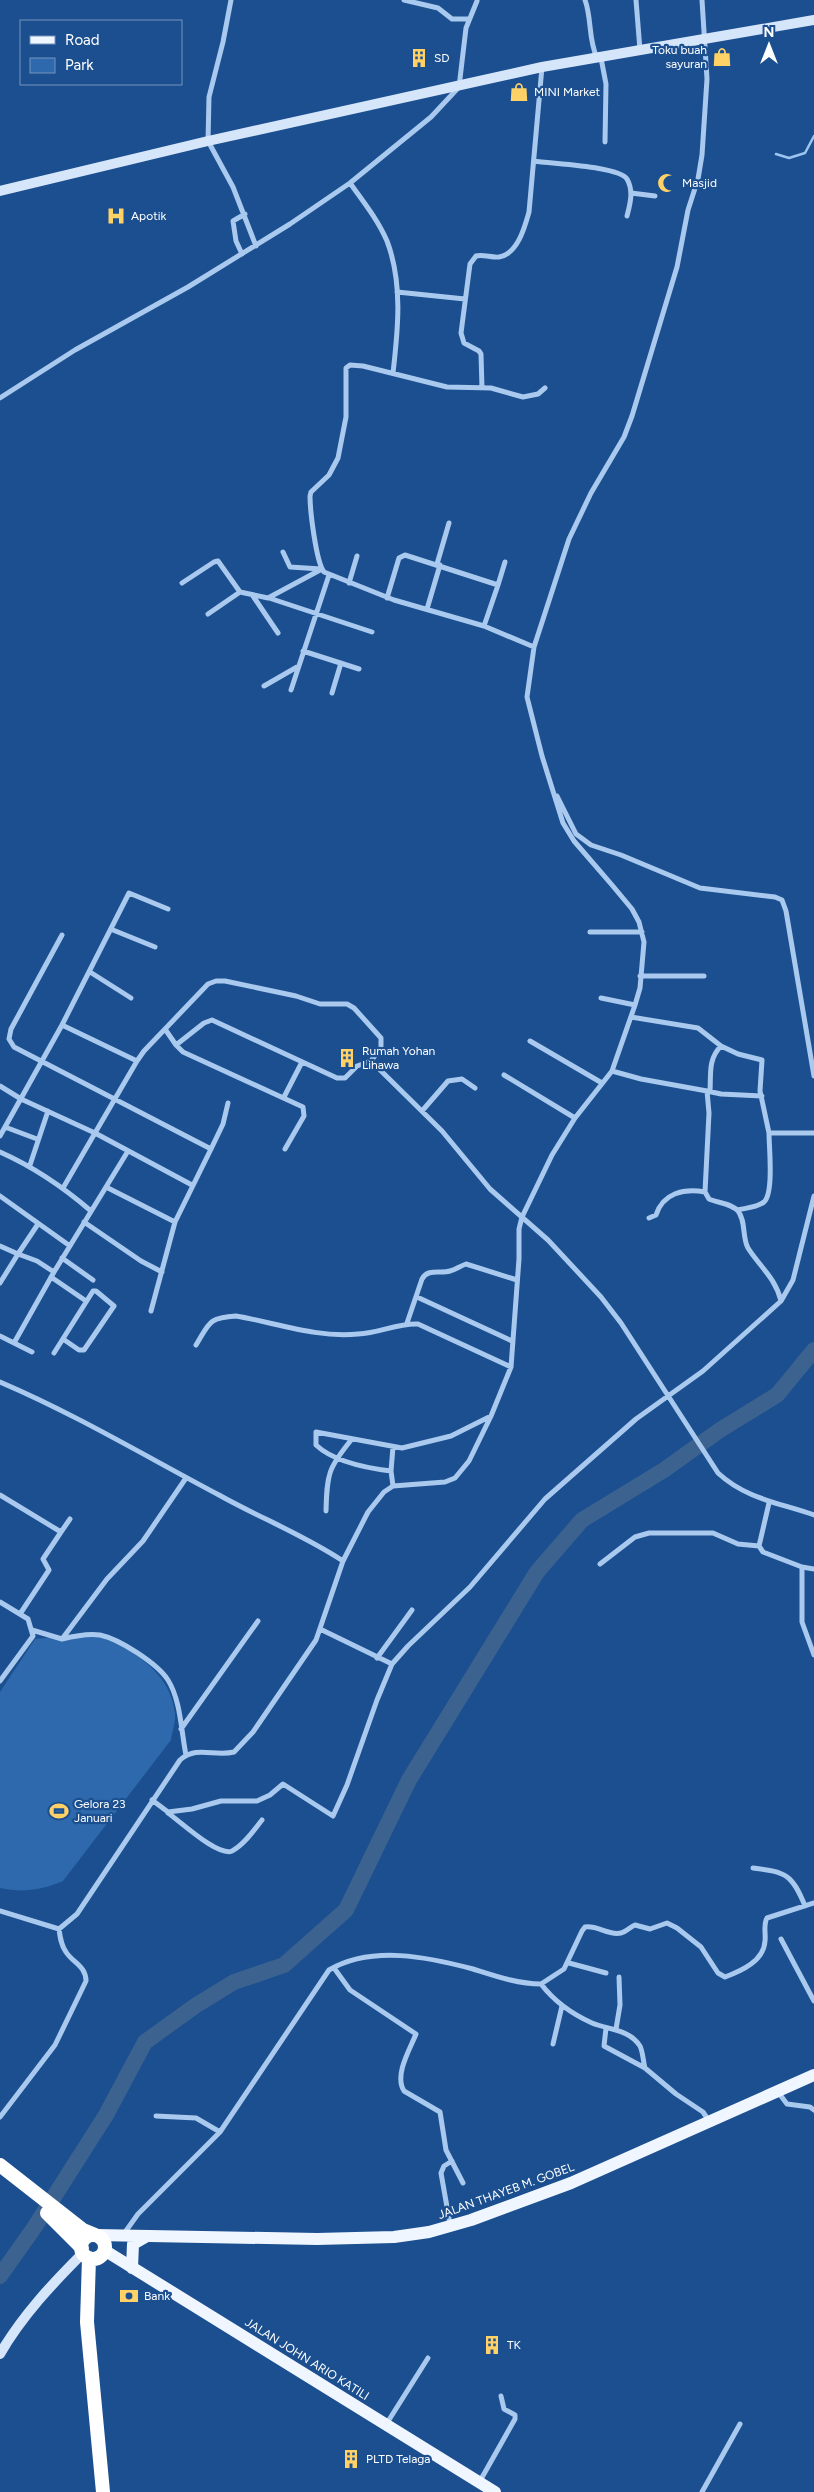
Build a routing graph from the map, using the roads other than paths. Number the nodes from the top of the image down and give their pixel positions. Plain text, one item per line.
1 (231, 0) edge
2 (404, 0) edge
3 (585, 0) edge
4 (636, 0) edge
5 (702, 0) edge
6 (477, 1) dead end
7 (468, 19) junction
8 (814, 20) edge
9 (704, 39) junction
10 (640, 51) junction
11 (599, 58) junction
12 (542, 67) junction
13 (459, 87) junction
14 (208, 141) junction
15 (605, 142) dead end
16 (534, 161) junction
17 (350, 183) junction
18 (0, 190) edge
19 (631, 193) junction
20 (655, 196) dead end
21 (245, 214) junction
22 (627, 216) dead end
23 (256, 246) junction
24 (242, 254) junction
25 (397, 292) junction
26 (465, 299) junction
27 (393, 374) junction
28 (482, 388) junction
29 (545, 388) dead end
30 (0, 398) edge
31 (449, 523) dead end
32 (282, 552) dead end
33 (357, 556) dead end
34 (506, 562) dead end
35 (438, 565) junction
36 (322, 569) junction
37 (329, 575) junction
38 (182, 583) dead end
39 (349, 583) junction
40 (498, 585) junction
41 (240, 592) junction
42 (252, 596) junction
43 (269, 598) junction
44 (387, 598) junction
45 (427, 609) junction
46 (208, 614) dead end
47 (315, 614) junction
48 (484, 626) junction
49 (372, 632) dead end
50 (278, 633) dead end
51 (534, 646) junction
52 (303, 651) junction
53 (341, 663) junction
54 (298, 667) junction
55 (358, 669) dead end
56 (264, 686) dead end
57 (291, 690) dead end
58 (332, 693) dead end
59 (554, 792) junction
60 (168, 909) dead end
61 (113, 930) junction
62 (590, 932) dead end
63 (642, 932) junction
64 (62, 935) dead end
65 (155, 947) dead end
66 (90, 972) junction
67 (640, 976) junction
68 (704, 976) dead end
69 (131, 998) dead end
70 (601, 998) dead end
71 (636, 1005) junction
72 (631, 1017) junction
73 (62, 1025) junction
74 (165, 1029) junction
75 (530, 1041) dead end
76 (176, 1045) junction
77 (721, 1046) junction
78 (42, 1060) junction
79 (371, 1061) junction
80 (137, 1062) junction
81 (302, 1062) junction
82 (612, 1071) junction
83 (504, 1075) dead end
84 (814, 1076) edge
85 (602, 1083) junction
86 (0, 1086) edge
87 (475, 1088) dead end
88 (708, 1092) junction
89 (762, 1096) junction
90 (284, 1097) junction
91 (21, 1098) junction
92 (115, 1099) junction
93 (228, 1103) dead end
94 (48, 1110) junction
95 (422, 1111) junction
96 (575, 1118) junction
97 (5, 1127) junction
98 (95, 1133) junction
99 (769, 1133) junction
100 (814, 1133) edge
101 (0, 1135) edge
102 (37, 1139) junction
103 (285, 1148) dead end
104 (211, 1149) junction
105 (128, 1151) junction
106 (0, 1152) edge
107 (30, 1165) junction
108 (192, 1185) junction
109 (106, 1187) junction
110 (63, 1188) junction
111 (705, 1192) junction
112 (0, 1196) edge
113 (814, 1196) edge
114 (737, 1210) junction
115 (91, 1211) junction
116 (522, 1217) junction
117 (649, 1218) dead end
118 (84, 1222) junction
119 (176, 1222) junction
120 (38, 1224) junction
121 (0, 1246) edge
122 (70, 1246) junction
123 (18, 1254) junction
124 (62, 1258) junction
125 (162, 1272) junction
126 (52, 1274) junction
127 (93, 1280) dead end
128 (517, 1280) junction
129 (0, 1282) edge
130 (417, 1297) junction
131 (86, 1301) junction
132 (781, 1301) junction
133 (151, 1311) dead end
134 (406, 1323) junction
135 (0, 1336) edge
136 (63, 1339) junction
137 (512, 1341) junction
138 (14, 1343) junction
139 (196, 1345) dead end
140 (32, 1352) dead end
141 (54, 1353) dead end
142 (511, 1367) junction
143 (0, 1382) edge
144 (668, 1395) junction
145 (491, 1416) junction
146 (352, 1439) junction
147 (393, 1447) junction
148 (337, 1457) junction
149 (390, 1471) junction
150 (186, 1478) junction
151 (393, 1486) junction
152 (0, 1496) edge
153 (769, 1502) junction
154 (326, 1511) dead end
155 (814, 1515) edge
156 (70, 1519) dead end
157 (61, 1532) junction
158 (760, 1546) junction
159 (343, 1561) junction
160 (600, 1564) dead end
161 (802, 1567) junction
162 (814, 1569) edge
163 (0, 1602) edge
164 (412, 1610) dead end
165 (20, 1614) junction
166 (258, 1621) dead end
167 (320, 1629) junction
168 (32, 1630) junction
169 (62, 1639) junction
170 (814, 1656) edge
171 (377, 1658) junction
172 (392, 1664) junction
173 (0, 1682) edge
174 (181, 1729) junction
175 (186, 1755) junction
176 (152, 1800) junction
177 (168, 1812) junction
178 (262, 1820) dead end
179 (753, 1868) dead end
180 (814, 1903) edge
181 (805, 1906) junction
182 (0, 1911) edge
183 (59, 1929) junction
184 (781, 1939) dead end
185 (569, 1963) junction
186 (334, 1968) junction
187 (606, 1973) dead end
188 (619, 1977) dead end
189 (541, 1984) junction
190 (814, 2001) edge
191 (562, 2006) junction
192 (606, 2028) junction
193 (616, 2029) junction
194 (553, 2044) dead end
195 (645, 2068) junction
196 (814, 2075) edge
197 (778, 2091) junction
198 (814, 2110) edge
199 (156, 2116) dead end
200 (0, 2117) edge
201 (710, 2122) junction
202 (220, 2132) junction
203 (452, 2161) junction
204 (0, 2165) edge
205 (0, 2176) edge
206 (464, 2183) dead end
207 (32, 2196) junction
208 (57, 2216) junction
209 (451, 2226) junction
210 (123, 2235) junction
211 (147, 2236) junction
212 (100, 2241) junction
213 (85, 2253) junction
214 (132, 2268) junction
215 (0, 2354) edge
216 (428, 2358) dead end
217 (501, 2396) dead end
218 (386, 2424) junction
219 (740, 2424) dead end
220 (479, 2481) junction
221 (103, 2492) edge
222 (496, 2492) edge
223 (703, 2492) edge

1 - 14 street
2 - 7 street
3 - 11 street
4 - 10 street
5 - 9 street
6 - 7 street
7 - 13 street
8 - 9 street
9 - 10 street
9 - 51 street
10 - 11 street
11 - 12 street
11 - 15 street
12 - 13 street
12 - 16 street
13 - 14 street
13 - 17 street
14 - 18 street
14 - 21 street
16 - 19 street
16 - 26 street
17 - 23 street
17 - 25 street
19 - 20 street
19 - 22 street
21 - 23 street
21 - 24 street
23 - 24 street
24 - 30 street
25 - 26 street
25 - 27 street
26 - 28 street
27 - 28 street
27 - 36 street
28 - 29 street
31 - 35 street
32 - 36 street
33 - 39 street
34 - 40 street
35 - 40 street
35 - 44 street
35 - 45 street
36 - 37 street
36 - 43 street
37 - 39 street
37 - 47 street
38 - 41 street
39 - 44 street
40 - 48 street
41 - 42 street
41 - 46 street
42 - 43 street
42 - 50 street
43 - 47 street
44 - 45 street
45 - 48 street
47 - 49 street
47 - 52 street
48 - 51 street
51 - 59 street
52 - 53 street
52 - 54 street
53 - 55 street
53 - 58 street
54 - 56 street
54 - 57 street
59 - 63 street
59 - 84 street
60 - 61 street
61 - 65 street
61 - 66 street
62 - 63 street
63 - 67 street
64 - 78 street
66 - 69 street
66 - 73 street
67 - 68 street
67 - 71 street
70 - 71 street
71 - 72 street
72 - 77 street
72 - 82 street
73 - 78 street
73 - 80 street
74 - 76 street
74 - 79 street
74 - 80 street
75 - 85 street
76 - 81 street
76 - 90 street
77 - 88 street
77 - 89 street
78 - 91 street
78 - 92 street
79 - 81 street
79 - 95 street
80 - 92 street
81 - 90 street
82 - 85 street
82 - 88 street
83 - 96 street
85 - 96 street
86 - 91 street
87 - 95 street
88 - 89 street
88 - 111 street
89 - 99 street
90 - 103 street
91 - 94 street
91 - 97 street
92 - 98 street
92 - 104 street
93 - 104 street
94 - 98 street
94 - 102 street
95 - 116 street
96 - 116 street
97 - 101 street
97 - 102 street
98 - 105 street
98 - 110 street
99 - 100 street
99 - 114 street
102 - 107 street
104 - 108 street
105 - 108 street
105 - 109 street
106 - 107 street
107 - 110 street
108 - 119 street
109 - 115 street
109 - 119 street
110 - 115 street
111 - 114 street
111 - 117 street
112 - 120 street
113 - 132 street
114 - 132 street
115 - 118 street
116 - 128 street
116 - 144 street
118 - 122 street
118 - 125 street
119 - 125 street
120 - 122 street
120 - 123 street
121 - 123 street
122 - 124 street
123 - 126 street
123 - 129 street
124 - 126 street
124 - 127 street
125 - 133 street
126 - 131 street
126 - 138 street
128 - 130 street
128 - 137 street
130 - 134 street
130 - 137 street
131 - 136 street
131 - 136 street
132 - 144 street
134 - 139 street
134 - 142 street
135 - 138 street
136 - 141 street
137 - 142 street
138 - 140 street
142 - 145 street
143 - 150 street
144 - 153 street
144 - 172 street
145 - 147 street
145 - 151 street
146 - 147 street
146 - 148 street
146 - 148 street
147 - 149 street
148 - 149 street
148 - 154 street
149 - 151 street
150 - 159 street
150 - 169 street
151 - 159 street
152 - 157 street
153 - 155 street
153 - 158 street
156 - 157 street
157 - 165 street
158 - 160 street
158 - 161 street
159 - 167 street
161 - 162 street
161 - 170 street
163 - 165 street
164 - 171 street
165 - 168 street
166 - 174 street
167 - 171 street
167 - 175 street
168 - 169 street
168 - 173 street
169 - 174 street
171 - 172 street
172 - 177 street
174 - 175 street
175 - 176 street
176 - 177 street
176 - 183 street
177 - 178 street
179 - 181 street
180 - 181 street
181 - 185 street
182 - 183 street
183 - 200 street
184 - 190 street
185 - 187 street
185 - 189 street
186 - 189 street
186 - 202 street
186 - 203 street
188 - 193 street
189 - 191 street
191 - 192 street
191 - 194 street
192 - 193 street
192 - 195 street
193 - 195 street
195 - 201 street
196 - 197 main road, JALAN THAYEB M. GOBEL
197 - 198 street
197 - 201 main road, JALAN THAYEB M. GOBEL
199 - 202 street
201 - 209 main road, JALAN THAYEB M. GOBEL
202 - 210 street
203 - 206 street
203 - 209 street
204 - 207 highway
205 - 207 highway
207 - 208 highway
208 - 212 highway
208 - 213 highway
209 - 211 main road, JALAN THAYEB M. GOBEL
210 - 211 main road, JALAN THAYEB M. GOBEL
210 - 212 main road, JALAN THAYEB M. GOBEL
211 - 214 main road
212 - 213 highway
212 - 213 highway
212 - 214 main road, JALAN JOHN ARIO KATILI
213 - 215 street
213 - 221 highway
214 - 218 main road, JALAN JOHN ARIO KATILI
216 - 218 street
217 - 220 street
218 - 220 main road, JALAN JOHN ARIO KATILI
219 - 223 street
220 - 222 main road, JALAN JOHN ARIO KATILI

